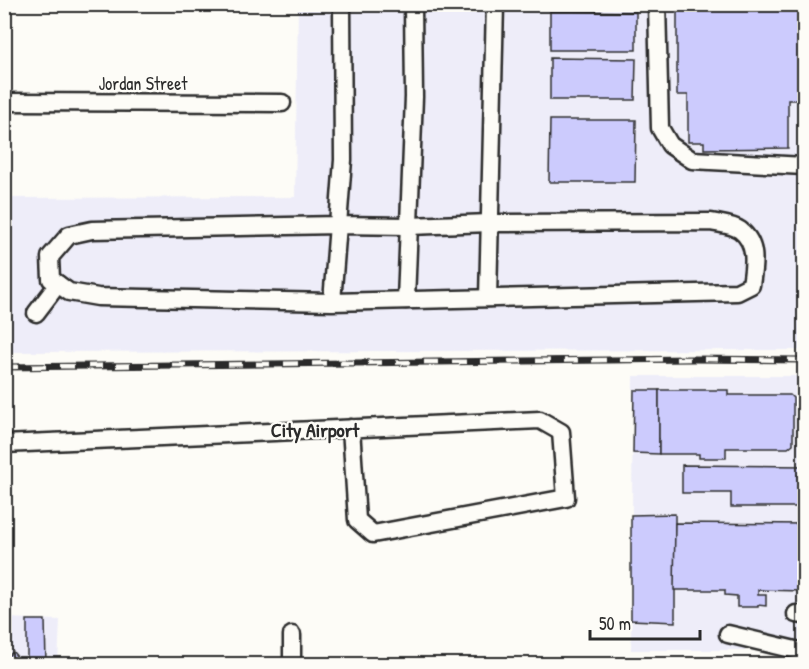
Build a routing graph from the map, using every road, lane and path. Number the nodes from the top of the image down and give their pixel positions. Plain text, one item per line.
1 (342, 4) edge
2 (413, 4) edge
3 (495, 4) edge
4 (657, 4) edge
5 (4, 102) edge
6 (282, 103) dead end
7 (804, 166) edge
8 (490, 223) junction
9 (338, 225) junction
10 (409, 226) junction
11 (58, 284) junction
12 (488, 298) junction
13 (406, 300) junction
14 (332, 302) junction
15 (36, 313) dead end
16 (351, 428) junction
17 (4, 444) edge
18 (291, 634) dead end
19 (728, 634) dead end
20 (804, 652) edge
21 (292, 664) edge

1 - 9 street
2 - 10 street
3 - 8 street
4 - 7 street
5 - 6 street, Jordan Street
8 - 10 street
8 - 12 street
8 - 12 street
9 - 10 street
9 - 11 street
9 - 14 street
10 - 13 street
11 - 14 street
11 - 15 street
12 - 13 street
13 - 14 street
16 - 16 street
16 - 17 street
18 - 21 street
19 - 20 street

